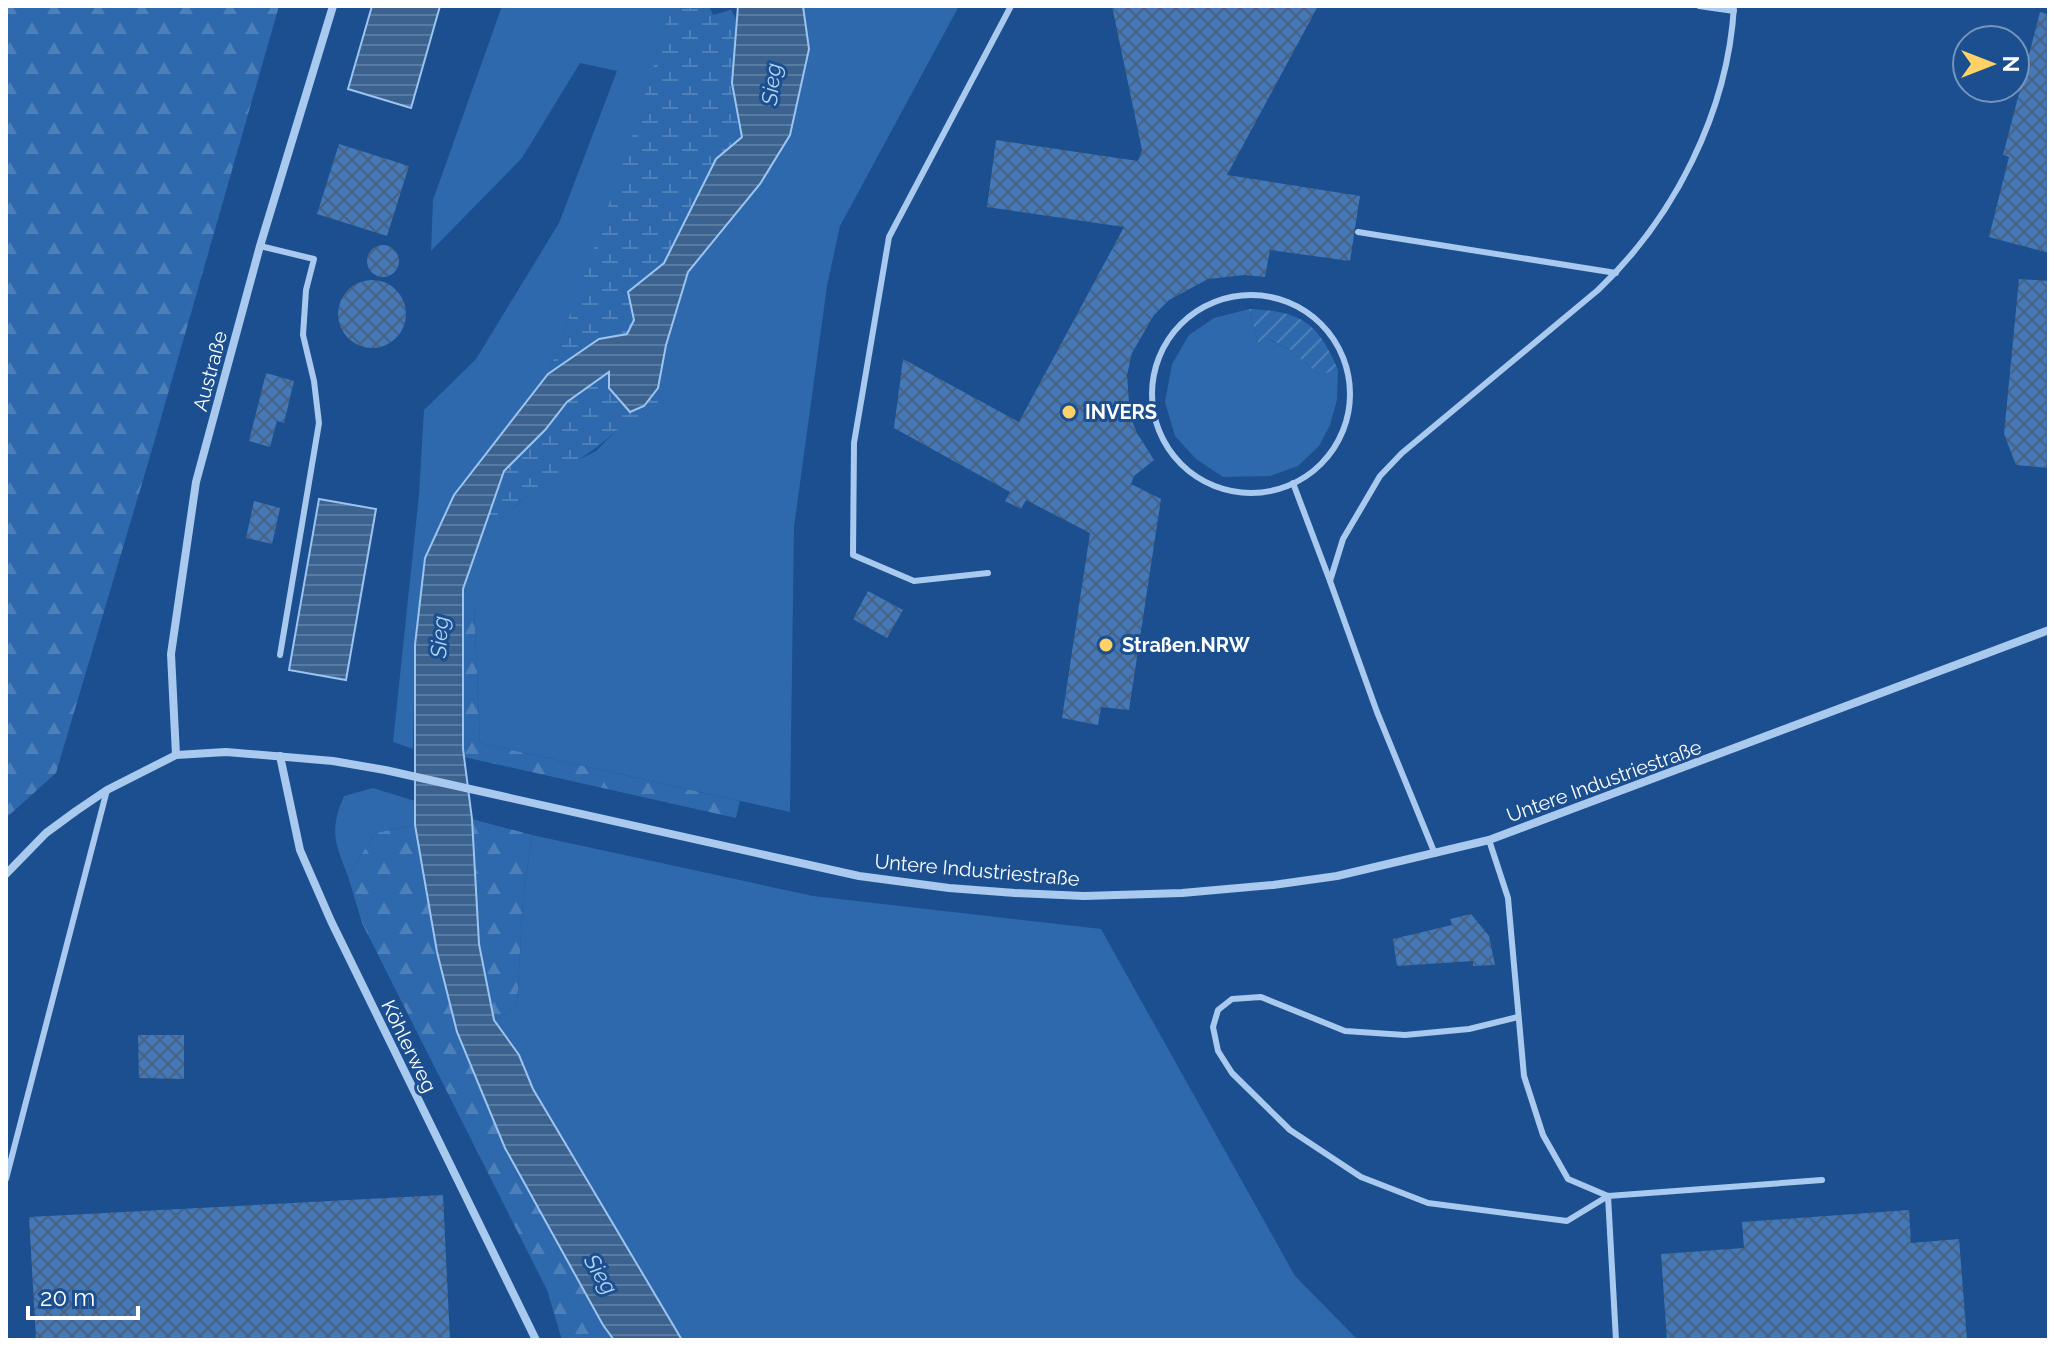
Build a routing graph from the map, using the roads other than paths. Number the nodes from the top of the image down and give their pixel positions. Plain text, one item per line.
1 (333, 6) edge
2 (1011, 6) edge
3 (1699, 6) edge
4 (1734, 9) edge
5 (1358, 232) dead end
6 (260, 246) junction
7 (1616, 273) junction
8 (1293, 483) junction
9 (988, 573) dead end
10 (1330, 581) junction
11 (2049, 630) edge
12 (280, 655) dead end
13 (176, 755) junction
14 (280, 756) junction
15 (107, 790) junction
16 (1489, 840) junction
17 (1435, 854) junction
18 (6, 874) edge
19 (1518, 1017) junction
20 (6, 1179) edge
21 (1822, 1180) dead end
22 (1608, 1196) junction
23 (536, 1340) edge
24 (1616, 1340) edge

1 - 6 street, Austraße
2 - 9 lane
3 - 4 lane
4 - 7 lane
5 - 7 lane
6 - 12 lane
6 - 13 street, Austraße
7 - 10 lane
8 - 8 lane
8 - 10 lane
10 - 17 lane
11 - 16 street, Untere Industriestraße
13 - 14 street, Untere Industriestraße
13 - 15 street, Untere Industriestraße
14 - 17 street, Untere Industriestraße
14 - 23 street, Köhlerweg
15 - 18 street, Untere Industriestraße
15 - 20 lane
16 - 17 street, Untere Industriestraße
16 - 19 lane
19 - 22 lane
19 - 22 lane
21 - 22 lane
22 - 24 lane

